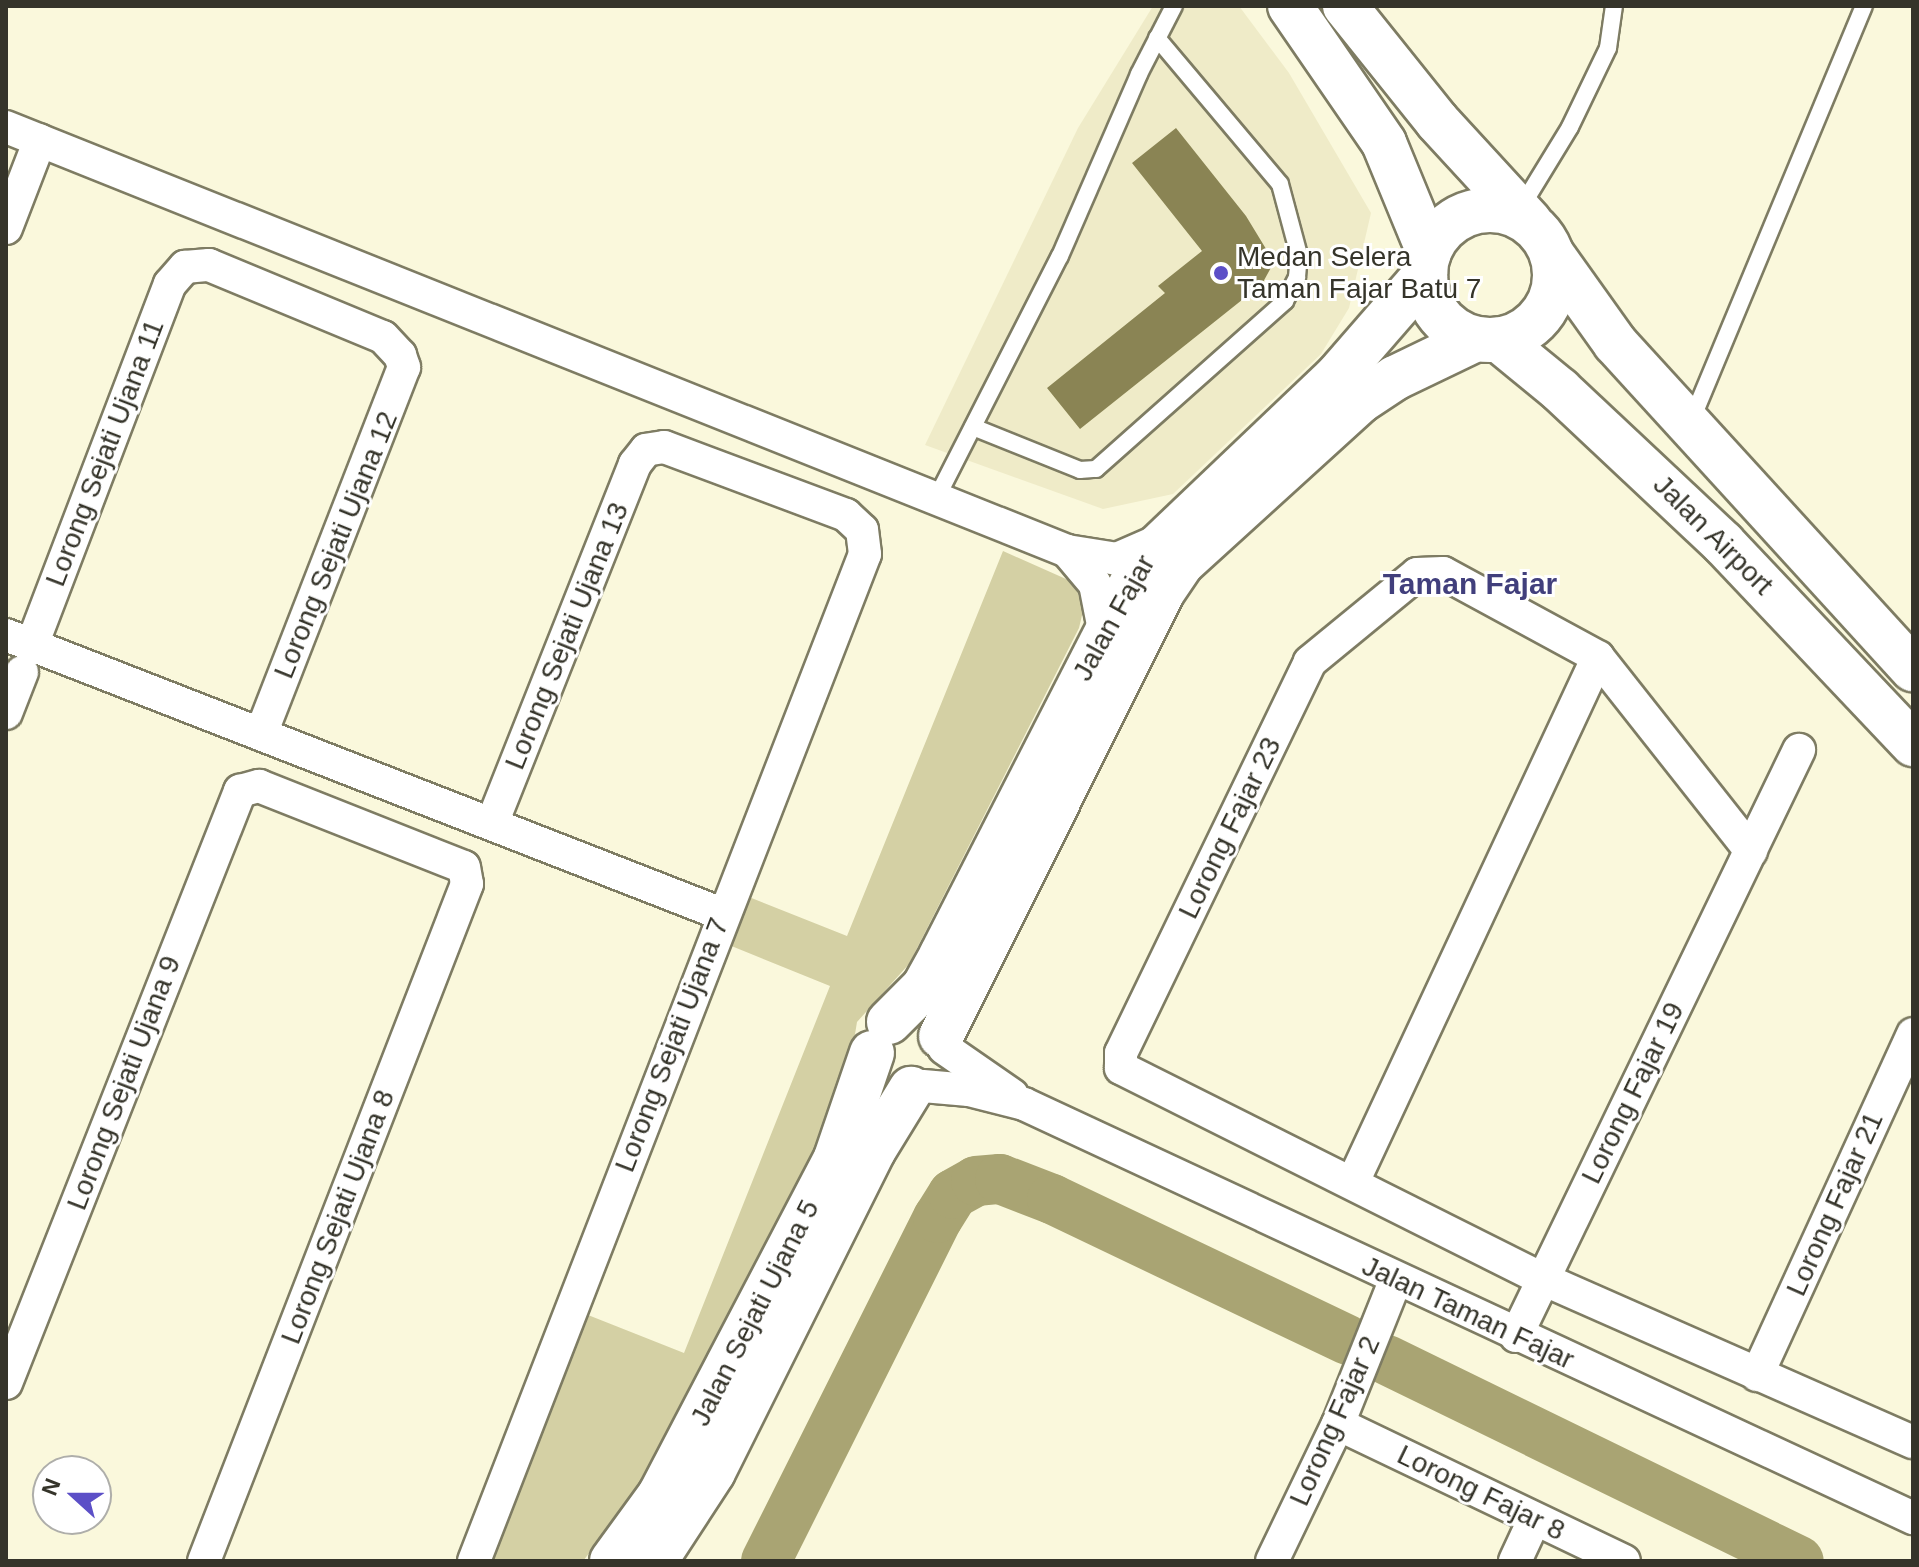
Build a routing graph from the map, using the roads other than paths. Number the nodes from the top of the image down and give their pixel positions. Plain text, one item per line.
1 (1174, 6) edge
2 (1345, 6) edge
3 (1614, 6) edge
4 (1864, 6) edge
5 (1292, 14) edge
6 (1157, 38) junction
7 (6, 127) edge
8 (40, 140) junction
9 (6, 228) edge
10 (1534, 229) junction
11 (1427, 264) junction
12 (1488, 340) junction
13 (400, 355) joint
14 (1689, 425) junction
15 (973, 427) junction
16 (936, 499) junction
17 (862, 530) joint
18 (1160, 540) junction
19 (1067, 551) junction
20 (1104, 630) junction
21 (20, 650) edge
22 (1598, 657) junction
23 (1913, 669) edge
24 (6, 713) edge
25 (261, 734) junction
26 (1913, 744) edge
27 (1799, 750) dead end
28 (246, 787) joint
29 (492, 824) junction
30 (1751, 851) junction
31 (722, 914) junction
32 (1913, 1034) edge
33 (880, 1038) junction
34 (943, 1042) junction
35 (917, 1087) junction
36 (1024, 1104) junction
37 (1353, 1182) junction
38 (1396, 1279) junction
39 (1543, 1279) junction
40 (1516, 1336) junction
41 (1757, 1375) junction
42 (6, 1383) edge
43 (1338, 1424) junction
44 (1913, 1442) edge
45 (1913, 1518) edge
46 (1534, 1520) junction
47 (204, 1561) edge
48 (474, 1561) edge
49 (612, 1561) edge
50 (655, 1561) edge
51 (1272, 1561) edge
52 (1515, 1561) edge
53 (1624, 1561) edge

1 - 6 lane
2 - 10 street, Jalan Airport
3 - 10 lane
4 - 14 lane
5 - 11 street
6 - 15 lane
6 - 15 lane
7 - 8 street
8 - 9 street
8 - 16 street
10 - 11 street
10 - 12 street
10 - 14 street, Jalan Airport
11 - 12 street
11 - 18 street, Jalan Fajar
12 - 26 street, Jalan Airport
12 - 34 street, Jalan Fajar
13 - 21 street, Lorong Sejati Ujana 11
13 - 25 street, Lorong Sejati Ujana 12
14 - 23 street, Jalan Airport
15 - 16 lane
16 - 19 street
17 - 29 street, Lorong Sejati Ujana 13
17 - 31 street, Lorong Sejati Ujana 7
18 - 19 street
18 - 20 street, Jalan Fajar
19 - 20 street
20 - 33 street, Jalan Fajar
21 - 24 street, Lorong Sejati Ujana 11
21 - 25 street
22 - 30 street
22 - 37 street
22 - 37 street, Lorong Fajar 23
25 - 29 street
27 - 30 street, Lorong Fajar 19
28 - 42 street, Lorong Sejati Ujana 9
28 - 47 street, Lorong Sejati Ujana 8
29 - 31 street
30 - 39 street, Lorong Fajar 19
31 - 48 street, Lorong Sejati Ujana 7
32 - 41 street, Lorong Fajar 21
33 - 34 street
33 - 35 street
33 - 49 street, Jalan Sejati Ujana 5
34 - 35 street
34 - 36 street
35 - 36 street
35 - 50 street, Jalan Sejati Ujana 5
36 - 38 street, Jalan Taman Fajar
37 - 39 street, Lorong Fajar 23
38 - 40 street, Jalan Taman Fajar
38 - 43 street, Lorong Fajar 2
39 - 40 street, Lorong Fajar 19
39 - 41 street, Lorong Fajar 23
40 - 45 street, Jalan Taman Fajar
41 - 44 street, Lorong Fajar 23
43 - 46 street, Lorong Fajar 8
43 - 51 street, Lorong Fajar 2
46 - 52 street
46 - 53 street, Lorong Fajar 8

